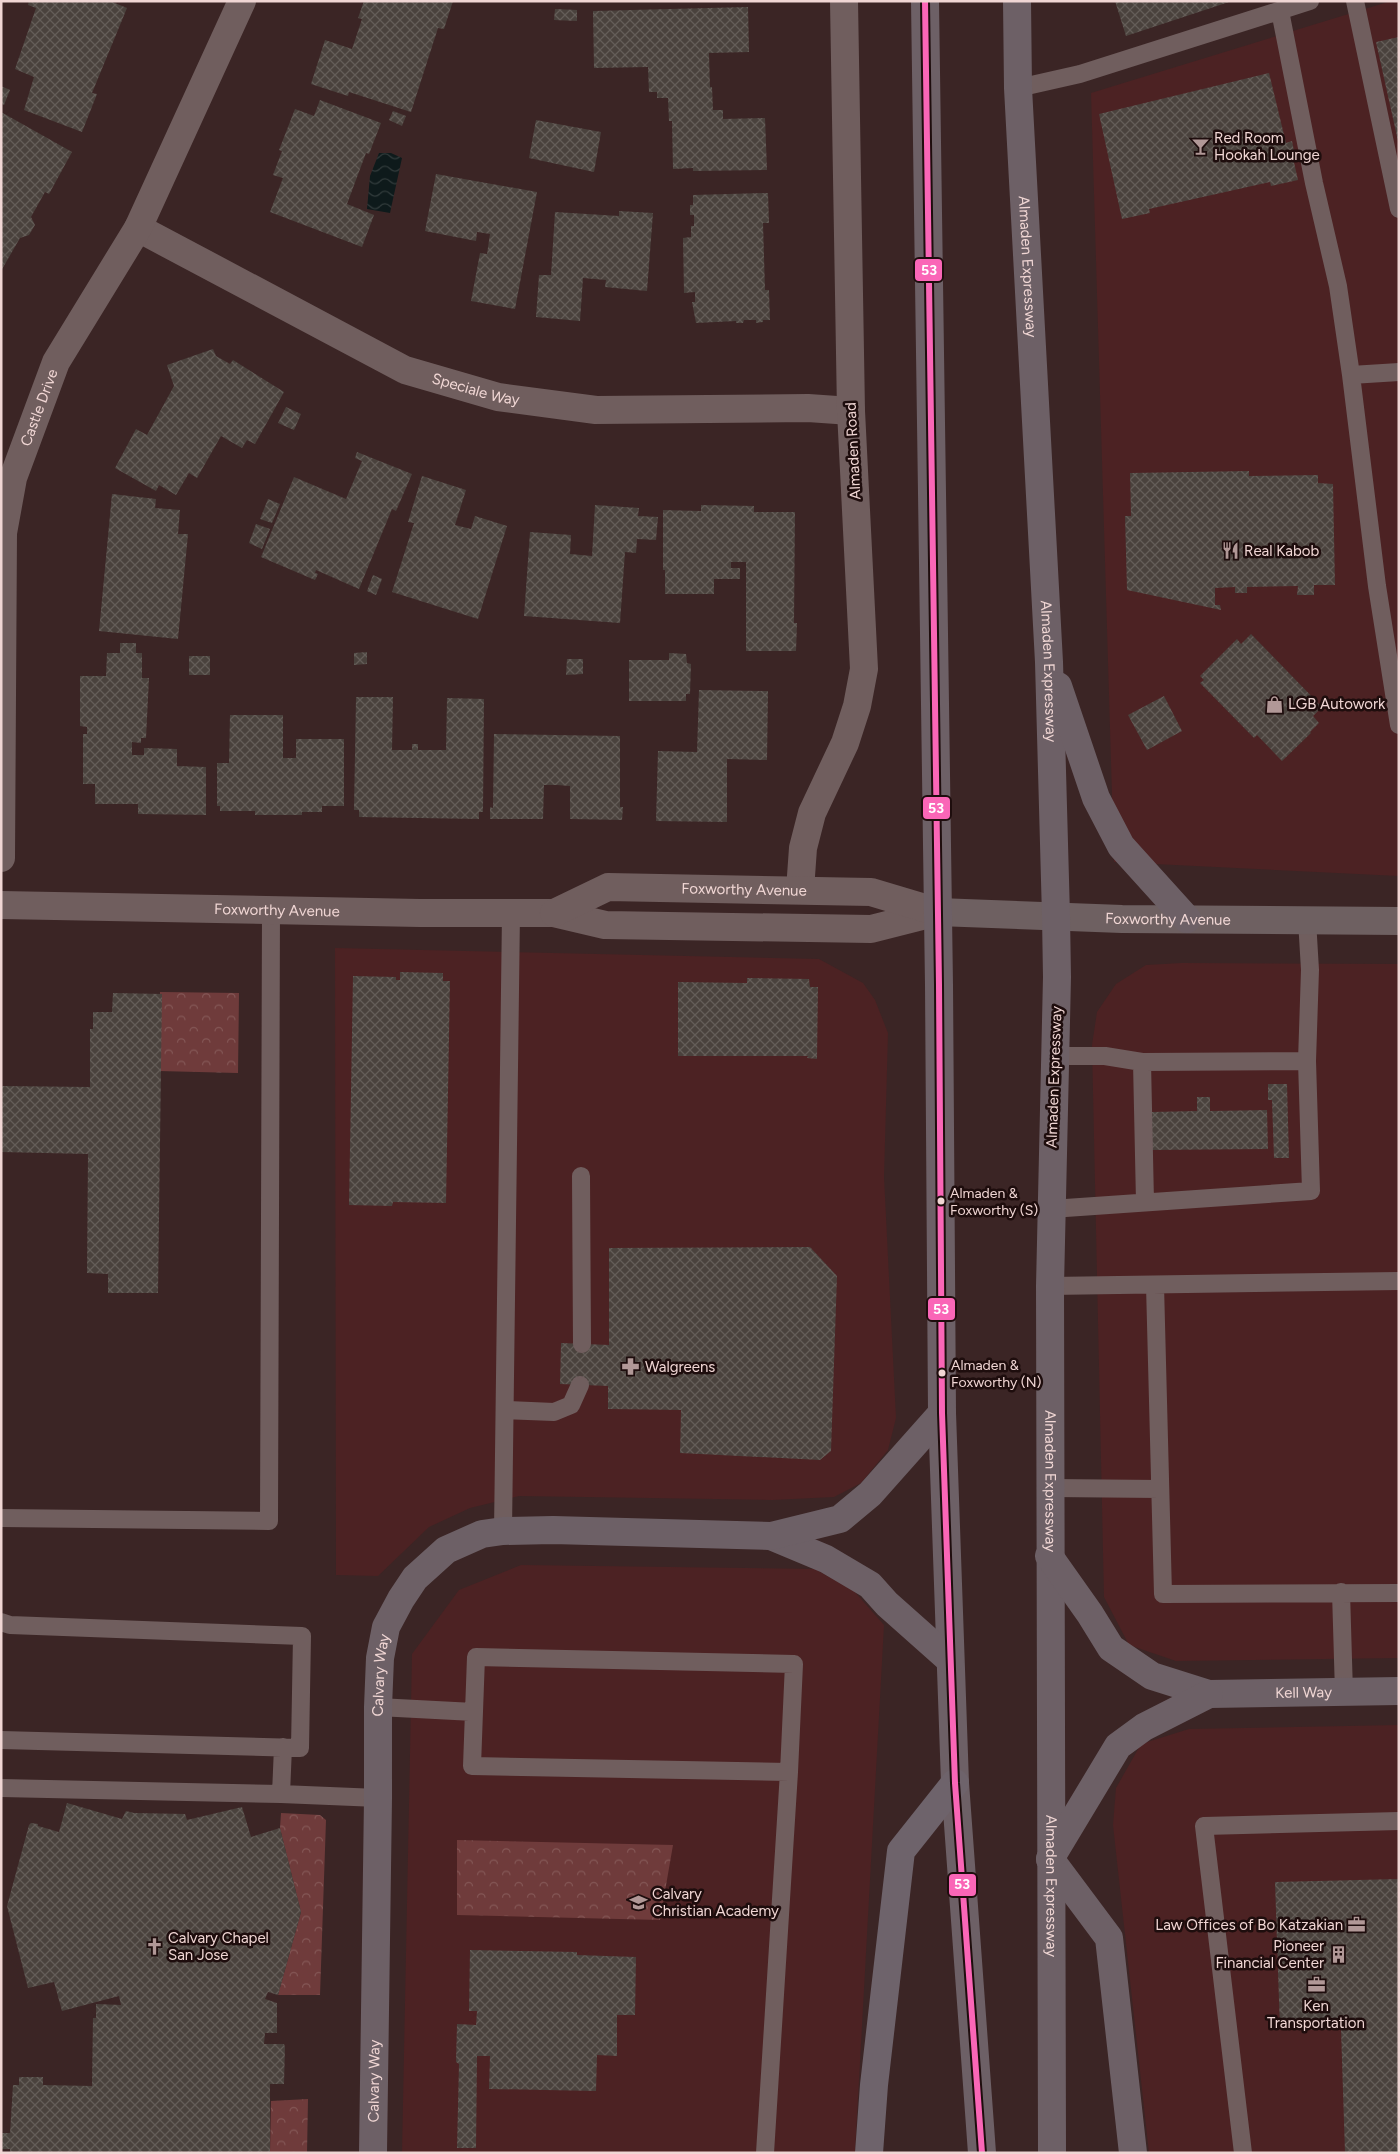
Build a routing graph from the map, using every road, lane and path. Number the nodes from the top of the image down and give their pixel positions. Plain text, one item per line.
1 (242, 1) edge
2 (844, 1) edge
3 (925, 1) edge
4 (1017, 1) edge
5 (1310, 1) edge
6 (1356, 1) edge
7 (1280, 11) junction
8 (1018, 88) junction
9 (1399, 209) edge
10 (138, 228) junction
11 (1399, 372) edge
12 (1351, 375) junction
13 (850, 411) junction
14 (1049, 662) junction
15 (1399, 726) edge
16 (1, 858) edge
17 (800, 890) junction
18 (1, 905) edge
19 (271, 910) junction
20 (938, 912) junction
21 (511, 913) junction
22 (554, 913) junction
23 (1056, 916) junction
24 (1187, 920) junction
25 (1307, 920) junction
26 (1399, 921) edge
27 (1055, 1056) junction
28 (1307, 1061) junction
29 (1142, 1062) junction
30 (582, 1176) dead end
31 (1145, 1202) junction
32 (1051, 1209) junction
33 (1399, 1281) edge
34 (1155, 1285) junction
35 (1050, 1286) junction
36 (582, 1344) dead end
37 (580, 1385) dead end
38 (506, 1410) junction
39 (942, 1413) junction
40 (1051, 1488) junction
41 (1160, 1490) junction
42 (1, 1518) edge
43 (503, 1531) junction
44 (771, 1536) junction
45 (1049, 1556) junction
46 (1341, 1592) junction
47 (1399, 1593) edge
48 (1, 1622) edge
49 (950, 1660) junction
50 (1399, 1691) edge
51 (1344, 1693) junction
52 (1209, 1694) junction
53 (378, 1707) junction
54 (474, 1712) junction
55 (1, 1740) edge
56 (283, 1747) junction
57 (789, 1772) junction
58 (955, 1783) junction
59 (1, 1788) edge
60 (281, 1794) junction
61 (378, 1798) junction
62 (1399, 1821) edge
63 (1050, 1859) junction
64 (373, 2153) edge
65 (766, 2153) edge
66 (869, 2153) edge
67 (982, 2153) edge
68 (1052, 2153) edge
69 (1133, 2153) edge
70 (1243, 2153) edge

1 - 10 street, Castle Drive
2 - 13 street, Almaden Road
3 - 20 main road
4 - 8 main road, Almaden Expressway
5 - 7 lane
6 - 9 lane
7 - 8 lane
7 - 12 lane
8 - 14 main road, Almaden Expressway
10 - 13 street, Speciale Way
10 - 16 street, Castle Drive
11 - 12 lane
12 - 15 lane
13 - 17 street, Almaden Road
14 - 23 main road, Almaden Expressway
14 - 24 main road
17 - 20 street, Foxworthy Avenue
17 - 22 street, Foxworthy Avenue
18 - 19 street, Foxworthy Avenue
19 - 21 street, Foxworthy Avenue
19 - 42 lane
20 - 22 street, Foxworthy Avenue
20 - 23 main road, Foxworthy Avenue
20 - 39 main road
21 - 22 street, Foxworthy Avenue
21 - 38 lane
23 - 24 main road, Foxworthy Avenue
23 - 27 main road, Almaden Expressway
24 - 25 main road, Foxworthy Avenue
25 - 26 main road, Foxworthy Avenue
25 - 28 lane
27 - 29 lane
27 - 32 main road, Almaden Expressway
28 - 29 lane
28 - 31 lane
29 - 31 lane
30 - 36 lane
31 - 32 lane
32 - 35 main road, Almaden Expressway
33 - 34 lane
34 - 35 lane
34 - 41 lane
35 - 40 main road, Almaden Expressway
37 - 38 lane
38 - 43 lane
39 - 44 main road
39 - 49 main road
40 - 41 lane
40 - 45 main road, Almaden Expressway
41 - 46 lane
43 - 44 main road, Calvary Way
43 - 53 main road, Calvary Way
44 - 49 main road
45 - 52 main road
45 - 63 main road, Almaden Expressway
46 - 47 lane
46 - 51 lane
48 - 56 lane
49 - 58 main road
50 - 51 main road, Kell Way
51 - 52 main road, Kell Way
52 - 63 main road
53 - 54 lane
53 - 61 main road, Calvary Way
54 - 57 lane
54 - 57 lane
55 - 56 lane
56 - 60 lane
57 - 65 lane
58 - 66 highway
58 - 67 main road
59 - 60 lane
60 - 61 lane
61 - 64 main road, Calvary Way
62 - 70 lane
63 - 68 main road, Almaden Expressway
63 - 69 main road

